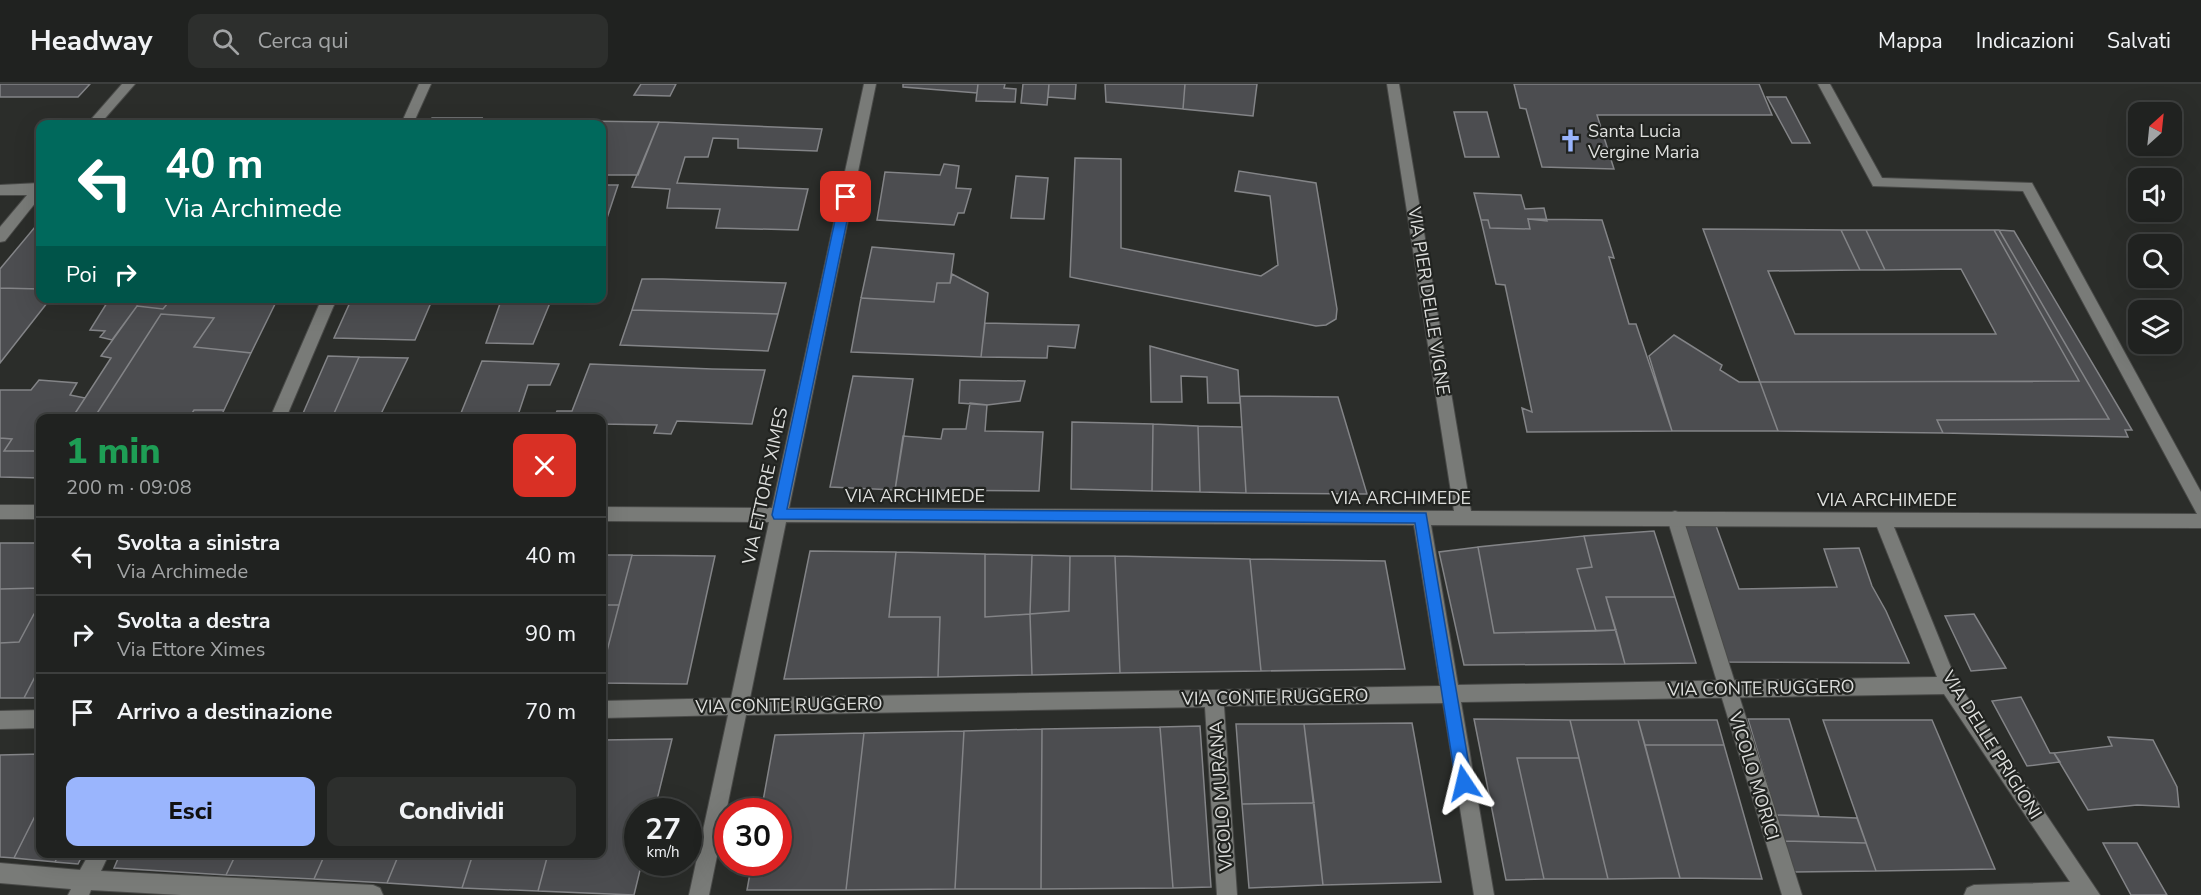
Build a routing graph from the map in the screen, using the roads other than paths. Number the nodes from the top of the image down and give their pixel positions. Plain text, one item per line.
1 (129, 84) edge
2 (425, 84) edge
3 (870, 84) edge
4 (1393, 84) edge
5 (1824, 84) edge
6 (97, 120) edge
7 (409, 120) edge
8 (0, 190) edge
9 (36, 190) edge
10 (36, 195) edge
11 (0, 237) edge
12 (328, 303) edge
13 (280, 414) edge
14 (2201, 508) edge
15 (0, 512) edge
16 (36, 512) edge
17 (606, 514) edge
18 (779, 515) junction
19 (1421, 518) junction
20 (1464, 518) junction
21 (1675, 518) junction
22 (1883, 519) junction
23 (2201, 521) edge
24 (1949, 685) junction
25 (1727, 688) junction
26 (1448, 694) junction
27 (1214, 698) junction
28 (739, 706) junction
29 (606, 709) edge
30 (36, 719) edge
31 (0, 720) edge
32 (97, 858) edge
33 (0, 873) edge
34 (82, 888) edge
35 (2089, 894) edge
36 (360, 895) edge
37 (373, 895) edge
38 (699, 895) edge
39 (1227, 895) edge
40 (1484, 895) edge
41 (1791, 895) edge
42 (1974, 895) edge

1 - 6 street
2 - 7 street
3 - 18 street, VIA ETTORE XIMES
4 - 20 street, VIA PIER DELLE VIGNE
5 - 14 street
8 - 9 street
10 - 11 street
12 - 13 street
15 - 16 street
17 - 18 street, VIA ARCHIMEDE
18 - 19 street, VIA ARCHIMEDE
18 - 28 street, VIA ETTORE XIMES
19 - 20 street, VIA ARCHIMEDE
19 - 26 street
20 - 21 street, VIA ARCHIMEDE
21 - 22 street, VIA ARCHIMEDE
21 - 25 street, VICOLO MORICI
22 - 23 street, VIA ARCHIMEDE
22 - 24 street, VIA DELLE PRIGIONI
24 - 25 street, VIA CONTE RUGGERO
24 - 35 street, VIA DELLE PRIGIONI
25 - 26 street, VIA CONTE RUGGERO
25 - 41 street, VICOLO MORICI
26 - 27 street, VIA CONTE RUGGERO
26 - 40 street
27 - 28 street, VIA CONTE RUGGERO
27 - 39 street, VICOLO MURANA
28 - 29 street, VIA CONTE RUGGERO
28 - 38 street, VIA ETTORE XIMES
30 - 31 street
32 - 34 street
33 - 34 street
34 - 36 street
35 - 42 street
36 - 37 street

